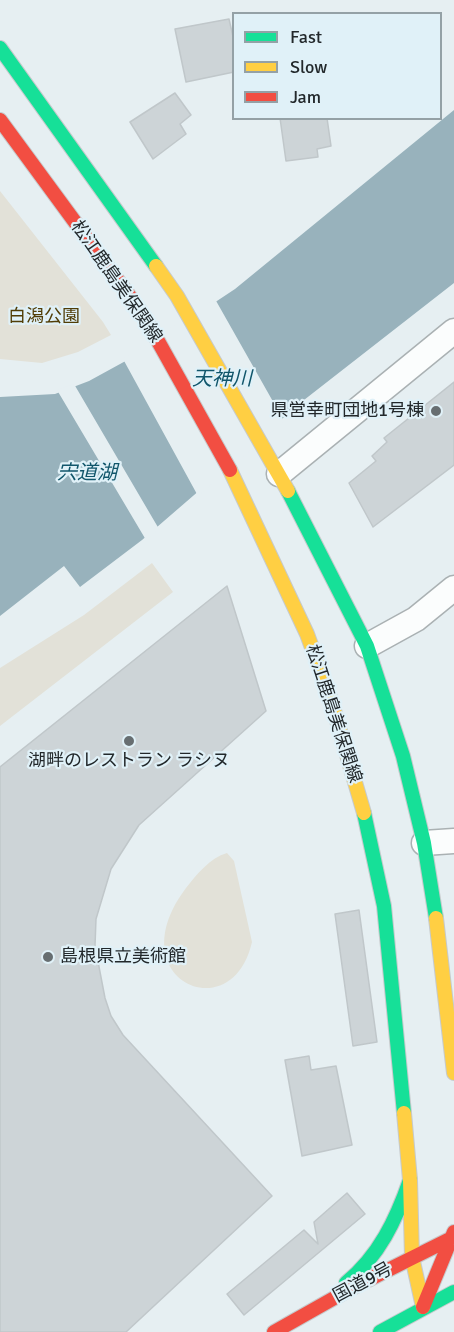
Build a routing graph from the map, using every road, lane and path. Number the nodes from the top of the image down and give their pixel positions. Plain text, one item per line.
1 (0, 48) edge
2 (0, 120) edge
3 (454, 331) edge
4 (279, 474) junction
5 (454, 588) edge
6 (367, 646) junction
7 (454, 841) edge
8 (424, 843) junction
9 (450, 921) dead end
10 (454, 1073) edge
11 (410, 1180) junction
12 (454, 1232) edge
13 (454, 1237) edge
14 (412, 1257) junction
15 (454, 1292) edge
16 (423, 1307) junction
17 (293, 1321) junction
18 (274, 1332) edge
19 (380, 1332) edge

1 - 4 main road
2 - 11 main road, 松江鹿島美保関線
3 - 4 street
4 - 6 main road
5 - 6 street
6 - 8 main road
7 - 8 street
8 - 9 main road
8 - 10 main road
11 - 14 main road, 松江鹿島美保関線
11 - 17 main road
12 - 13 main road
13 - 14 main road, 国道9号
13 - 16 main road
14 - 16 main road, 松江鹿島美保関線
14 - 17 main road, 国道9号
15 - 16 main road
16 - 19 main road
17 - 18 main road, 国道9号

